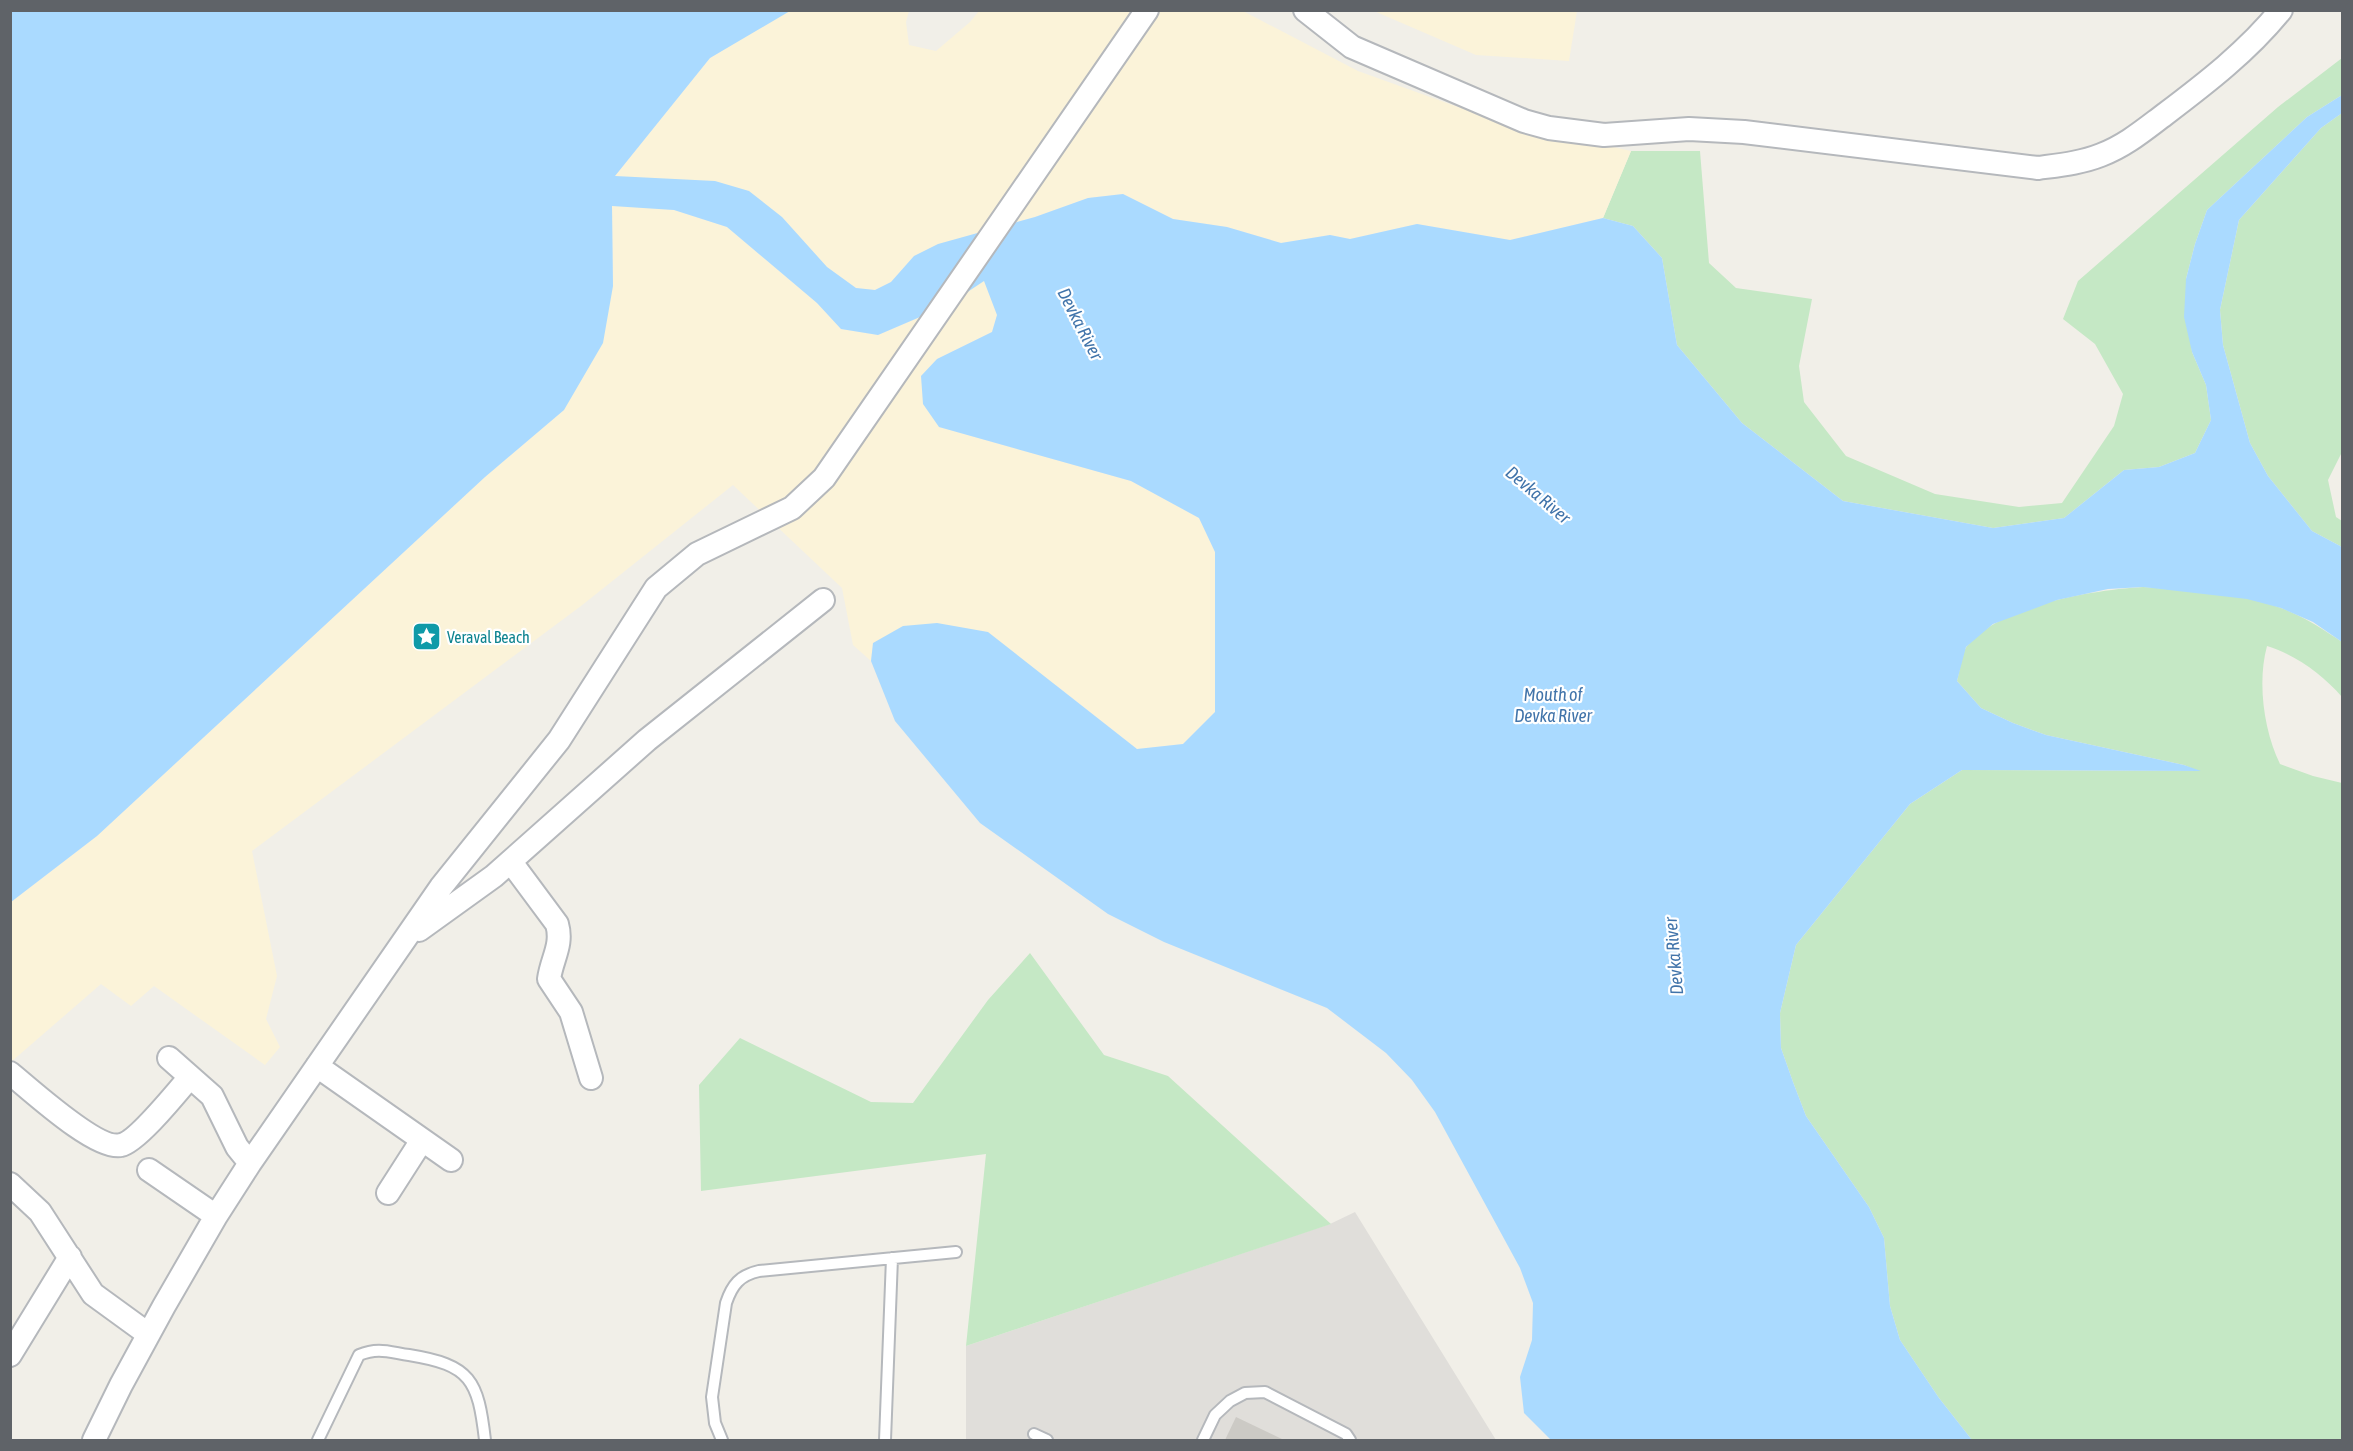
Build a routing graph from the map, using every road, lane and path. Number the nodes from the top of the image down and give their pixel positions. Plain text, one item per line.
1 (1147, 10) edge
2 (1305, 10) edge
3 (2281, 10) edge
4 (823, 600) dead end
5 (511, 862) junction
6 (405, 939) junction
7 (169, 1059) dead end
8 (317, 1066) junction
9 (10, 1073) edge
10 (190, 1077) junction
11 (591, 1078) dead end
12 (422, 1140) junction
13 (451, 1160) dead end
14 (250, 1163) junction
15 (149, 1170) dead end
16 (10, 1185) edge
17 (388, 1193) dead end
18 (216, 1216) junction
19 (956, 1252) dead end
20 (70, 1257) junction
21 (892, 1258) junction
22 (148, 1334) junction
23 (10, 1355) edge
24 (1034, 1434) dead end
25 (94, 1440) edge
26 (318, 1440) edge
27 (485, 1440) edge
28 (722, 1440) edge
29 (885, 1440) edge
30 (1047, 1440) edge
31 (1203, 1440) edge
32 (1350, 1440) edge

1 - 6 street
2 - 3 street
4 - 5 street
5 - 6 street
5 - 11 street
6 - 8 street
7 - 10 street
8 - 12 street
8 - 14 street
9 - 10 street
10 - 14 street
12 - 13 street
12 - 17 street
14 - 18 street
15 - 18 street
16 - 20 street
18 - 22 street
19 - 21 lane
20 - 22 street
20 - 23 street
21 - 28 lane
21 - 29 lane
22 - 25 street
24 - 30 lane
26 - 27 lane
31 - 32 lane

